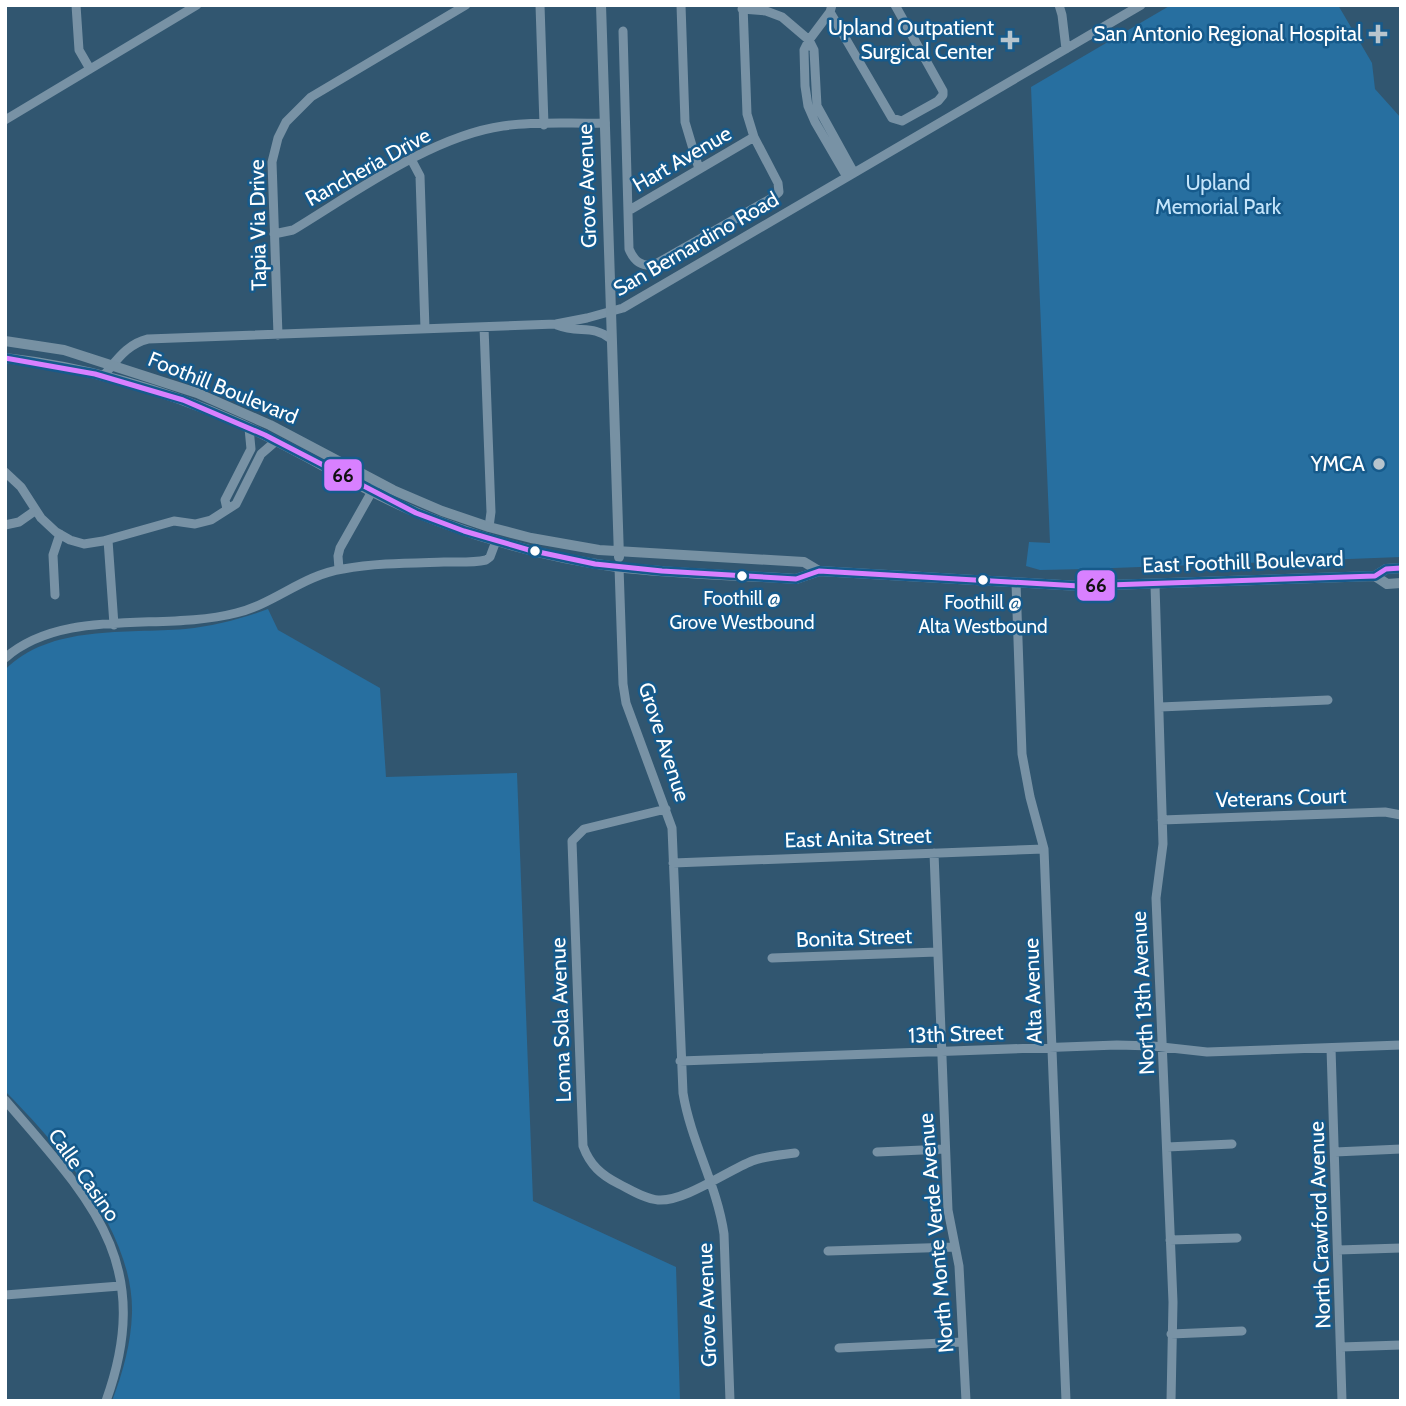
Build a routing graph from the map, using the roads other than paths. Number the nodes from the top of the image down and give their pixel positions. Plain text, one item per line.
1 (76, 5) edge
2 (466, 5) edge
3 (540, 5) edge
4 (601, 5) edge
5 (681, 5) edge
6 (895, 5) edge
7 (1140, 5) edge
8 (193, 6) edge
9 (742, 7) edge
10 (831, 8) edge
11 (1062, 9) edge
12 (623, 31) dead end
13 (809, 40) junction
14 (1066, 49) junction
15 (90, 68) junction
16 (5, 120) edge
17 (605, 123) junction
18 (544, 125) junction
19 (754, 137) junction
20 (411, 159) junction
21 (699, 169) junction
22 (850, 175) junction
23 (628, 211) junction
24 (274, 234) junction
25 (610, 312) junction
26 (556, 324) junction
27 (484, 327) junction
28 (425, 329) junction
29 (278, 335) junction
30 (611, 339) junction
31 (5, 341) edge
32 (5, 358) edge
33 (112, 365) junction
34 (104, 375) junction
35 (249, 428) junction
36 (276, 441) junction
37 (251, 449) junction
38 (261, 454) junction
39 (5, 472) edge
40 (375, 487) junction
41 (230, 490) junction
42 (240, 495) junction
43 (227, 509) junction
44 (36, 510) junction
45 (5, 525) edge
46 (489, 527) junction
47 (60, 534) junction
48 (108, 540) junction
49 (496, 541) junction
50 (619, 552) junction
51 (620, 567) junction
52 (1401, 568) edge
53 (339, 569) junction
54 (819, 571) junction
55 (1375, 576) junction
56 (1016, 583) junction
57 (1401, 583) edge
58 (1155, 585) junction
59 (55, 595) dead end
60 (114, 625) junction
61 (5, 658) edge
62 (1328, 700) dead end
63 (1160, 707) junction
64 (666, 809) junction
65 (1401, 815) edge
66 (1162, 820) junction
67 (1044, 849) junction
68 (934, 853) junction
69 (673, 863) junction
70 (937, 952) junction
71 (772, 958) dead end
72 (1401, 1045) edge
73 (1163, 1046) junction
74 (1053, 1048) junction
75 (1331, 1048) junction
76 (942, 1053) junction
77 (680, 1061) junction
78 (5, 1100) edge
79 (1232, 1144) dead end
80 (1167, 1147) junction
81 (946, 1149) junction
82 (1401, 1149) edge
83 (877, 1152) dead end
84 (1335, 1152) junction
85 (795, 1153) dead end
86 (711, 1180) junction
87 (1237, 1238) dead end
88 (1170, 1240) junction
89 (955, 1247) junction
90 (1401, 1248) edge
91 (1338, 1250) junction
92 (828, 1251) dead end
93 (120, 1286) junction
94 (5, 1295) edge
95 (1242, 1331) dead end
96 (1171, 1334) junction
97 (964, 1342) junction
98 (1401, 1345) edge
99 (1341, 1347) junction
100 (839, 1348) dead end
101 (106, 1401) edge
102 (730, 1401) edge
103 (966, 1401) edge
104 (1066, 1401) edge
105 (1171, 1401) edge
106 (1342, 1401) edge

1 - 15 street
2 - 24 street, Tapia Via Drive
3 - 18 street
4 - 17 main road, Grove Avenue
5 - 21 street
6 - 10 street
7 - 14 street, San Bernardino Road
8 - 15 street
9 - 13 street
9 - 19 street
10 - 13 street
11 - 14 street
12 - 23 street
13 - 22 street
14 - 22 street, San Bernardino Road
15 - 16 street
17 - 18 street, Rancheria Drive
17 - 25 main road, Grove Avenue
18 - 20 street, Rancheria Drive
19 - 21 street, Hart Avenue
19 - 23 street
20 - 24 street, Rancheria Drive
20 - 28 street
21 - 23 street, Hart Avenue
22 - 25 street, San Bernardino Road
24 - 29 street, Tapia Via Drive
25 - 26 street, San Bernardino Road
25 - 30 main road, Grove Avenue
26 - 27 street, San Bernardino Road
26 - 30 street
27 - 28 street, San Bernardino Road
27 - 46 street
28 - 29 street, San Bernardino Road
29 - 33 street, San Bernardino Road
30 - 50 main road, Grove Avenue
31 - 33 main road, Foothill Boulevard
32 - 34 main road, Foothill Boulevard
33 - 34 street, San Bernardino Road
33 - 40 main road, Foothill Boulevard
34 - 35 main road, Foothill Boulevard
35 - 36 main road, Foothill Boulevard
35 - 37 street
36 - 38 street
36 - 40 main road, Foothill Boulevard
37 - 38 street
37 - 41 street
38 - 42 street
39 - 44 street
40 - 46 main road, Foothill Boulevard
40 - 49 main road, Foothill Boulevard
40 - 53 street
41 - 42 street
41 - 43 street
42 - 43 street
43 - 48 street
44 - 45 street
44 - 47 street
46 - 50 main road, Foothill Boulevard
47 - 48 street
47 - 59 street
48 - 60 street
49 - 51 main road, Foothill Boulevard
49 - 53 street
50 - 51 main road, Grove Avenue
50 - 54 main road, East Foothill Boulevard
51 - 54 main road, East Foothill Boulevard
51 - 64 street, Grove Avenue
52 - 55 main road, East Foothill Boulevard
53 - 60 street
54 - 56 main road, East Foothill Boulevard
55 - 57 main road, East Foothill Boulevard
55 - 58 main road, East Foothill Boulevard
56 - 58 main road, East Foothill Boulevard
56 - 67 street, Alta Avenue
58 - 63 street, North 13th Avenue
60 - 61 street
62 - 63 street
63 - 66 street, North 13th Avenue
64 - 69 street, Grove Avenue
64 - 86 street, Loma Sola Avenue
65 - 66 street, Veterans Court
66 - 73 street, North 13th Avenue
67 - 68 street, East Anita Street
67 - 74 street, Alta Avenue
68 - 69 street, East Anita Street
68 - 70 street, North Monte Verde Avenue
69 - 77 street, Grove Avenue
70 - 71 street, Bonita Street
70 - 76 street, North Monte Verde Avenue
72 - 75 street, 13th Street
73 - 74 street, 13th Street
73 - 75 street, 13th Street
73 - 80 street, North 13th Avenue
74 - 76 street, 13th Street
74 - 104 street, Alta Avenue
75 - 84 street, North Crawford Avenue
76 - 77 street, 13th Street
76 - 81 street, North Monte Verde Avenue
77 - 86 street, Grove Avenue
78 - 93 street, Calle Casino
79 - 80 street
80 - 88 street, North 13th Avenue
81 - 83 street
81 - 89 street, North Monte Verde Avenue
82 - 84 street
84 - 91 street, North Crawford Avenue
85 - 86 street, Loma Sola Avenue
86 - 102 street, Grove Avenue
87 - 88 street
88 - 96 street, North 13th Avenue
89 - 92 street
89 - 97 street, North Monte Verde Avenue
90 - 91 street
91 - 99 street, North Crawford Avenue
93 - 94 street
93 - 101 street, Calle Casino
95 - 96 street
96 - 105 street, North 13th Avenue
97 - 100 street
97 - 103 street, North Monte Verde Avenue
98 - 99 street
99 - 106 street, North Crawford Avenue

